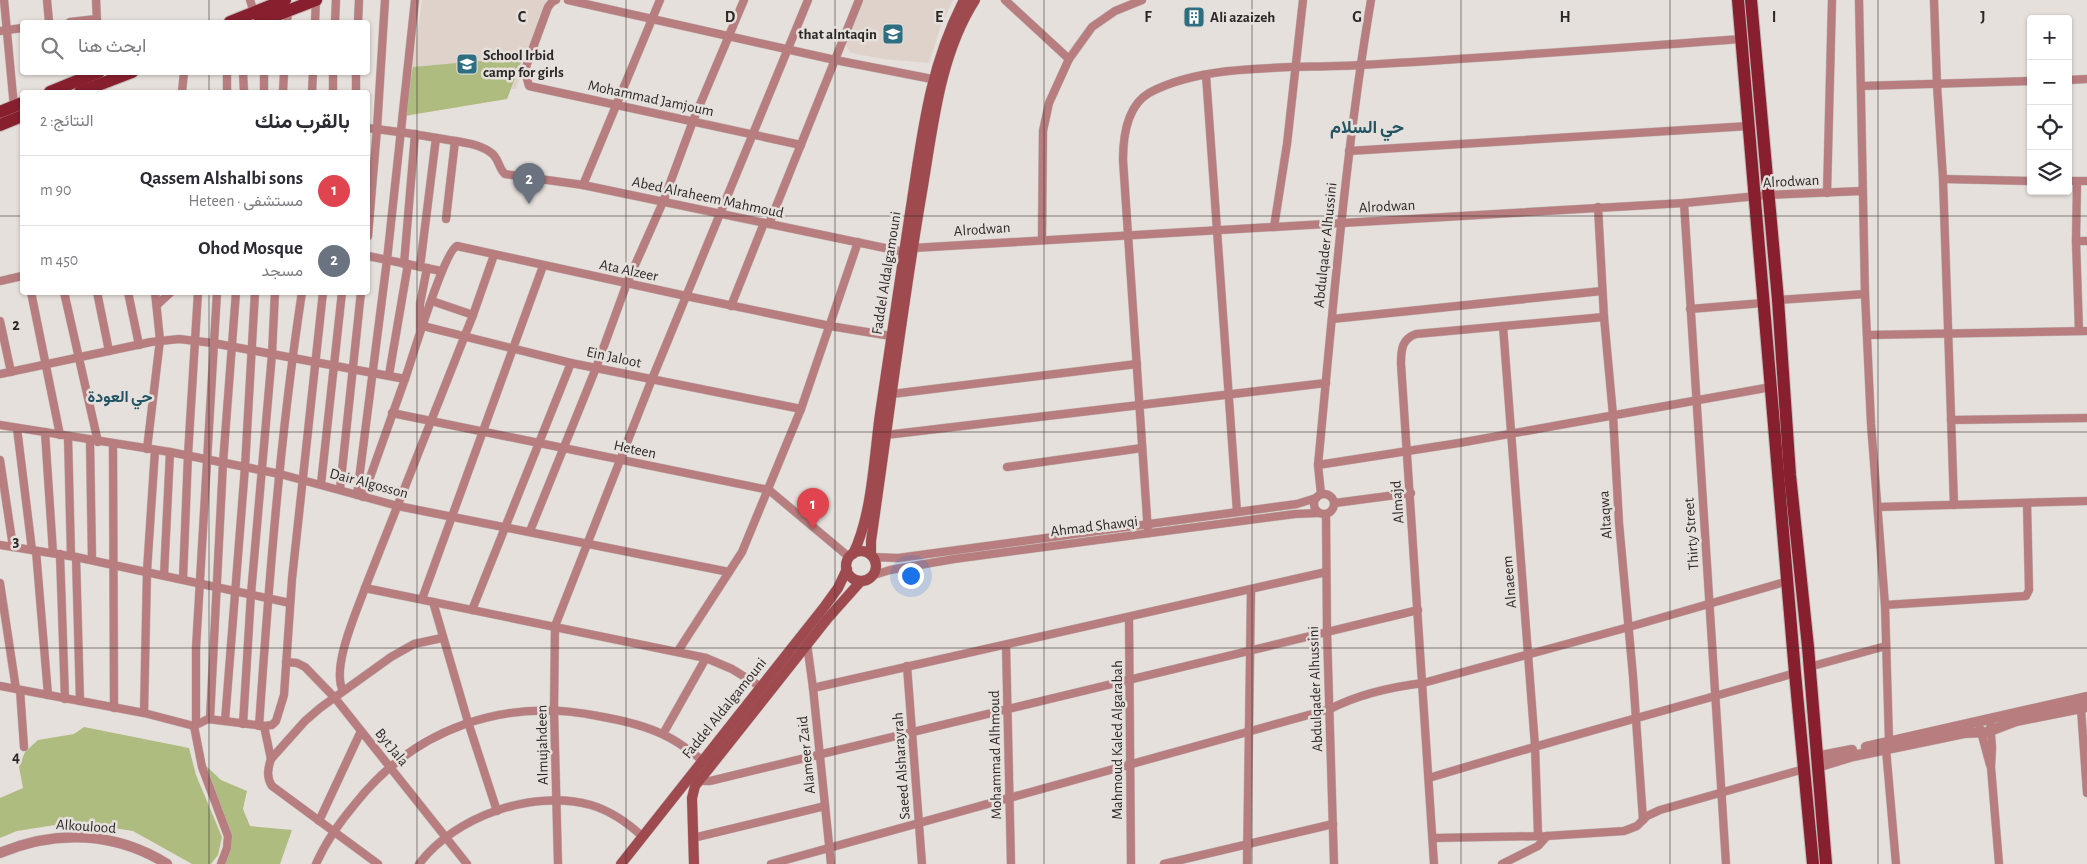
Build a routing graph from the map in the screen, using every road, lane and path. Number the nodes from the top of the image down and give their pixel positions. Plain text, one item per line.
1 (4, 0) edge
2 (47, 0) edge
3 (250, 0) edge
4 (316, 0) edge
5 (336, 0) edge
6 (359, 0) edge
7 (384, 0) edge
8 (415, 0) edge
9 (556, 0) edge
10 (568, 0) edge
11 (660, 0) edge
12 (744, 0) edge
13 (808, 0) edge
14 (859, 0) edge
15 (964, 0) edge
16 (975, 0) edge
17 (1005, 0) edge
18 (1142, 0) edge
19 (1303, 0) edge
20 (1371, 0) edge
21 (1738, 0) edge
22 (1751, 0) edge
23 (1832, 0) edge
24 (1859, 0) edge
25 (1934, 0) edge
26 (98, 1) edge
27 (596, 3) edge
28 (287, 11) edge
29 (261, 19) edge
30 (653, 19) junction
31 (49, 20) edge
32 (96, 20) edge
33 (315, 20) edge
34 (335, 20) edge
35 (358, 20) edge
36 (20, 28) edge
37 (4, 30) edge
38 (728, 36) junction
39 (1742, 39) junction
40 (787, 49) junction
41 (1069, 59) junction
42 (835, 60) junction
43 (1360, 66) junction
44 (1296, 68) junction
45 (92, 75) edge
46 (126, 75) edge
47 (184, 75) edge
48 (227, 75) edge
49 (244, 75) edge
50 (264, 75) edge
51 (284, 75) edge
52 (313, 75) edge
53 (333, 75) edge
54 (356, 75) edge
55 (1206, 75) junction
56 (932, 79) junction
57 (2087, 79) edge
58 (2072, 80) edge
59 (2027, 81) edge
60 (1937, 85) junction
61 (1861, 86) junction
62 (96, 89) edge
63 (55, 90) edge
64 (182, 90) edge
65 (227, 90) edge
66 (244, 90) edge
67 (264, 90) edge
68 (283, 90) edge
69 (312, 90) edge
70 (332, 90) edge
71 (356, 90) edge
72 (617, 105) junction
73 (20, 109) edge
74 (0, 112) edge
75 (693, 121) junction
76 (0, 126) edge
77 (1749, 126) junction
78 (370, 128) edge
79 (377, 129) junction
80 (400, 131) junction
81 (415, 134) junction
82 (752, 134) junction
83 (436, 138) junction
84 (455, 141) junction
85 (801, 145) junction
86 (1349, 151) junction
87 (1943, 179) junction
88 (2027, 181) edge
89 (2072, 181) edge
90 (2087, 181) edge
91 (583, 185) junction
92 (1862, 191) junction
93 (1827, 193) junction
94 (1768, 195) junction
95 (1755, 196) junction
96 (663, 202) junction
97 (1684, 203) junction
98 (1598, 207) junction
99 (370, 212) edge
100 (721, 214) junction
101 (446, 219) dead end
102 (1341, 222) junction
103 (766, 223) junction
104 (1274, 227) junction
105 (1216, 230) junction
106 (1129, 236) junction
107 (1042, 239) junction
108 (2076, 241) junction
109 (2087, 241) edge
110 (858, 242) junction
111 (908, 250) junction
112 (494, 255) junction
113 (370, 256) edge
114 (387, 260) junction
115 (406, 264) junction
116 (543, 266) junction
117 (424, 267) junction
118 (441, 271) junction
119 (20, 276) edge
120 (0, 281) edge
121 (627, 283) junction
122 (1602, 291) junction
123 (1865, 294) junction
124 (31, 295) edge
125 (65, 295) edge
126 (98, 295) edge
127 (129, 295) edge
128 (155, 295) edge
129 (168, 295) edge
130 (198, 295) edge
131 (217, 295) edge
132 (236, 295) edge
133 (255, 295) edge
134 (275, 295) edge
135 (302, 295) edge
136 (323, 295) edge
137 (342, 295) edge
138 (362, 295) edge
139 (686, 296) junction
140 (1778, 300) junction
141 (432, 301) junction
142 (1763, 303) junction
143 (157, 305) junction
144 (731, 306) junction
145 (1690, 309) junction
146 (473, 315) junction
147 (1604, 317) junction
148 (1332, 319) junction
149 (0, 322) edge
150 (830, 326) junction
151 (1503, 326) junction
152 (422, 330) junction
153 (2083, 330) edge
154 (1948, 333) junction
155 (1867, 335) junction
156 (464, 337) junction
157 (896, 337) junction
158 (160, 340) junction
159 (194, 340) junction
160 (213, 343) junction
161 (140, 345) junction
162 (232, 347) junction
163 (512, 349) junction
164 (252, 350) junction
165 (109, 351) junction
166 (272, 354) junction
167 (78, 358) junction
168 (292, 358) junction
169 (315, 361) junction
170 (571, 363) junction
171 (333, 364) junction
172 (1137, 364) junction
173 (46, 366) junction
174 (353, 368) junction
175 (596, 368) junction
176 (11, 372) junction
177 (373, 372) junction
178 (0, 374) edge
179 (389, 375) junction
180 (405, 379) junction
181 (652, 379) junction
182 (1326, 382) junction
183 (1771, 387) junction
184 (892, 394) junction
185 (1228, 394) junction
186 (1696, 400) junction
187 (1139, 405) junction
188 (801, 409) junction
189 (392, 413) junction
190 (1613, 415) junction
191 (2087, 418) edge
192 (1951, 420) junction
193 (431, 421) junction
194 (0, 425) edge
195 (17, 428) junction
196 (45, 432) junction
197 (483, 432) junction
198 (1510, 433) junction
199 (60, 434) junction
200 (886, 435) junction
201 (68, 436) junction
202 (94, 441) junction
203 (113, 444) junction
204 (539, 444) junction
205 (1142, 448) junction
206 (151, 449) junction
207 (562, 449) junction
208 (170, 452) junction
209 (1408, 452) junction
210 (188, 455) junction
211 (207, 459) junction
212 (0, 460) edge
213 (621, 461) junction
214 (224, 462) junction
215 (1318, 464) junction
216 (245, 467) junction
217 (1007, 467) dead end
218 (262, 470) junction
219 (280, 474) junction
220 (303, 480) junction
221 (321, 484) junction
222 (340, 490) junction
223 (769, 490) junction
224 (1411, 493) junction
225 (360, 496) junction
226 (1318, 496) junction
227 (2087, 501) edge
228 (1335, 503) junction
229 (2027, 503) junction
230 (1954, 505) junction
231 (398, 506) junction
232 (1878, 507) junction
233 (1236, 512) junction
234 (1323, 513) junction
235 (451, 516) junction
236 (1148, 524) junction
237 (505, 526) junction
238 (530, 531) junction
239 (1148, 533) junction
240 (588, 544) junction
241 (0, 545) edge
242 (13, 547) junction
243 (34, 550) junction
244 (56, 554) junction
245 (74, 556) junction
246 (851, 556) junction
247 (872, 556) junction
248 (92, 560) junction
249 (114, 565) junction
250 (847, 569) junction
251 (147, 571) junction
252 (729, 572) junction
253 (1326, 572) junction
254 (164, 575) junction
255 (874, 575) junction
256 (183, 579) junction
257 (861, 581) junction
258 (1788, 581) junction
259 (0, 583) edge
260 (199, 583) junction
261 (216, 587) junction
262 (365, 588) junction
263 (1251, 590) junction
264 (235, 591) junction
265 (251, 594) junction
266 (269, 598) junction
267 (422, 599) junction
268 (433, 602) junction
269 (290, 603) junction
270 (1710, 603) junction
271 (1885, 605) junction
272 (472, 610) junction
273 (1418, 610) junction
274 (1129, 617) junction
275 (555, 626) junction
276 (1629, 627) junction
277 (1327, 632) junction
278 (442, 638) junction
279 (807, 644) junction
280 (1006, 645) junction
281 (1886, 646) junction
282 (1808, 647) junction
283 (1794, 649) junction
284 (1251, 650) junction
285 (678, 651) junction
286 (1528, 653) junction
287 (706, 658) junction
288 (286, 662) junction
289 (907, 666) junction
290 (1809, 667) junction
291 (1795, 673) junction
292 (1131, 680) junction
293 (1423, 683) junction
294 (0, 684) edge
295 (761, 687) junction
296 (813, 688) junction
297 (18, 690) junction
298 (343, 691) junction
299 (48, 696) junction
300 (1715, 696) junction
301 (2087, 697) edge
302 (335, 698) junction
303 (65, 699) junction
304 (80, 701) junction
305 (114, 708) junction
306 (2084, 708) edge
307 (1330, 709) junction
308 (554, 710) junction
309 (1008, 710) junction
310 (144, 714) junction
311 (210, 719) junction
312 (1635, 720) junction
313 (225, 721) junction
314 (468, 722) junction
315 (244, 724) junction
316 (195, 725) junction
317 (261, 726) junction
318 (1983, 728) junction
319 (361, 731) junction
320 (1250, 731) junction
321 (912, 732) junction
322 (663, 734) junction
323 (1535, 746) junction
324 (1888, 746) junction
325 (24, 747) dead end
326 (820, 753) junction
327 (271, 759) junction
328 (702, 760) junction
329 (1131, 764) junction
330 (1812, 765) junction
331 (390, 766) junction
332 (1429, 778) junction
333 (698, 781) junction
334 (2087, 791) edge
335 (675, 794) junction
336 (1722, 794) junction
337 (1010, 797) junction
338 (692, 798) junction
339 (556, 801) junction
340 (825, 806) junction
341 (498, 812) junction
342 (1643, 820) junction
343 (319, 821) junction
344 (918, 823) junction
345 (1333, 824) junction
346 (332, 831) junction
347 (1542, 836) junction
348 (446, 837) junction
349 (643, 837) junction
350 (693, 838) junction
351 (1433, 838) junction
352 (1248, 843) junction
353 (829, 848) junction
354 (0, 853) edge
355 (167, 864) edge
356 (221, 864) edge
357 (316, 864) edge
358 (378, 864) edge
359 (419, 864) edge
360 (467, 864) edge
361 (558, 864) edge
362 (621, 864) edge
363 (694, 864) edge
364 (771, 864) edge
365 (831, 864) edge
366 (922, 864) edge
367 (1011, 864) edge
368 (1131, 864) edge
369 (1164, 864) edge
370 (1247, 864) edge
371 (1334, 864) edge
372 (1434, 864) edge
373 (1502, 864) edge
374 (1726, 864) edge
375 (1813, 864) edge
376 (1826, 864) edge
377 (1896, 864) edge
378 (1999, 864) edge

1 - 37 street
2 - 31 street
3 - 29 street
4 - 28 main road
4 - 33 street
5 - 34 street
6 - 35 street
7 - 79 street
8 - 80 street
9 - 72 street, Mohammad Jamjoum
10 - 27 street
11 - 30 street
12 - 38 street
13 - 40 street
14 - 42 street
15 - 56 main road, Faddel Aldalgamouni
16 - 111 main road, Faddel Aldalgamouni
17 - 41 street
18 - 41 street
19 - 44 street
20 - 43 street, Abdulqader Alhussini
21 - 39 main road
22 - 94 main road
23 - 93 street
24 - 61 street
25 - 60 street
26 - 32 street
27 - 30 street
28 - 29 main road
30 - 38 street
30 - 72 street
36 - 37 street
37 - 73 street
38 - 40 street
38 - 75 street
39 - 43 street
39 - 77 main road
40 - 42 street
40 - 82 street
41 - 107 street
42 - 56 street
42 - 85 street
43 - 44 street
43 - 86 street, Abdulqader Alhussini
44 - 55 street
44 - 104 street
45 - 63 main road
46 - 62 main road
47 - 64 street
48 - 65 street
49 - 66 street
50 - 67 street
51 - 68 street
52 - 69 street
53 - 70 street
54 - 71 street
55 - 105 street
55 - 106 street
56 - 111 main road, Faddel Aldalgamouni
57 - 58 street
59 - 60 street
60 - 61 street
60 - 87 street
61 - 92 street
72 - 75 street, Mohammad Jamjoum
72 - 91 street
73 - 74 main road
73 - 76 main road
75 - 82 street, Mohammad Jamjoum
75 - 96 street
77 - 86 street
77 - 95 main road
78 - 79 street
79 - 80 street
79 - 99 street
80 - 81 street
80 - 114 street
81 - 83 street
81 - 115 street
82 - 85 street, Mohammad Jamjoum
82 - 100 street
83 - 84 street
83 - 117 street
84 - 91 street, Abed Alraheem Mahmoud
84 - 101 street
85 - 103 street
86 - 102 street, Abdulqader Alhussini
87 - 88 street
87 - 154 street
89 - 90 street
89 - 108 street
91 - 96 street, Abed Alraheem Mahmoud
92 - 93 street, Alrodwan
92 - 123 street
93 - 94 street, Alrodwan
94 - 95 street, Alrodwan
94 - 140 main road
95 - 97 street, Alrodwan
95 - 142 main road
96 - 100 street, Abed Alraheem Mahmoud
96 - 121 street
97 - 98 street, Alrodwan
97 - 145 street, Thirty Street
98 - 102 street, Alrodwan
98 - 122 street, Altaqwa
100 - 103 street, Abed Alraheem Mahmoud
100 - 139 street
102 - 104 street, Alrodwan
102 - 148 street, Abdulqader Alhussini
103 - 110 street, Abed Alraheem Mahmoud
103 - 144 street
104 - 105 street, Alrodwan
105 - 106 street, Alrodwan
105 - 185 street
106 - 107 street, Alrodwan
106 - 172 street
107 - 111 street, Alrodwan
108 - 109 street
108 - 153 street
110 - 111 street, Abed Alraheem Mahmoud
110 - 150 street
111 - 157 main road, Faddel Aldalgamouni
112 - 116 street, Ata Alzeer
112 - 118 street, Ata Alzeer
112 - 146 street
113 - 114 street
114 - 115 street
114 - 177 street
115 - 117 street
115 - 179 street
116 - 121 street, Ata Alzeer
116 - 163 street
117 - 118 street
117 - 152 street
118 - 141 street
119 - 120 street
121 - 139 street, Ata Alzeer
121 - 175 street
122 - 147 street, Altaqwa
122 - 148 street
123 - 140 street
123 - 155 street
124 - 173 street
125 - 167 street
126 - 165 street
127 - 161 street
128 - 143 street
129 - 143 street
130 - 159 street
131 - 160 street
132 - 162 street
133 - 164 street
134 - 166 street
135 - 168 street
136 - 169 street
137 - 171 street
138 - 174 street
139 - 144 street, Ata Alzeer
139 - 181 street
140 - 282 main road
141 - 146 street
141 - 152 street
142 - 145 street
142 - 183 main road
143 - 158 street
144 - 150 street, Ata Alzeer
145 - 186 street, Thirty Street
146 - 156 street
147 - 151 street, Almajd
147 - 190 street, Altaqwa
148 - 182 street, Abdulqader Alhussini
149 - 176 street
150 - 157 street, Ata Alzeer
150 - 188 street
151 - 198 street, Alnaeem
151 - 209 street, Almajd
152 - 156 street, Ein Jaloot
152 - 180 street
153 - 154 street
154 - 155 street
154 - 192 street
155 - 232 street
156 - 163 street, Ein Jaloot
156 - 193 street
157 - 184 main road, Faddel Aldalgamouni
157 - 246 main road, Faddel Aldalgamouni
158 - 159 street
158 - 161 street
158 - 206 street
159 - 160 street
159 - 210 street
160 - 162 street
160 - 211 street
161 - 165 street
162 - 164 street
162 - 214 street
163 - 170 street, Ein Jaloot
163 - 197 street
164 - 166 street
164 - 216 street
165 - 167 street
166 - 168 street
166 - 218 street
167 - 173 street
167 - 202 street
168 - 169 street
168 - 219 street
169 - 171 street
169 - 220 street
170 - 175 street, Ein Jaloot
170 - 204 street
171 - 174 street
171 - 221 street
172 - 184 street
172 - 187 street
173 - 176 street
173 - 199 street
174 - 177 street
174 - 222 street
175 - 181 street, Ein Jaloot
175 - 207 street
176 - 178 street
177 - 179 street
177 - 225 street
179 - 180 street
180 - 189 street
181 - 188 street, Ein Jaloot
181 - 213 street
182 - 185 street
182 - 215 street, Abdulqader Alhussini
183 - 186 street
183 - 258 main road
184 - 200 main road, Faddel Aldalgamouni
185 - 187 street
185 - 233 street
186 - 190 street
186 - 270 street, Thirty Street
187 - 200 street
187 - 205 street
188 - 223 street
189 - 193 street, Heteen
189 - 225 street
190 - 198 street
190 - 276 street, Altaqwa
191 - 192 street
192 - 230 street
193 - 197 street, Heteen
193 - 231 street
194 - 195 street, Dair Algosson
195 - 196 street, Dair Algosson
195 - 243 street
196 - 199 street, Dair Algosson
196 - 244 street
197 - 204 street, Heteen
197 - 235 street
198 - 209 street
198 - 286 street, Alnaeem
199 - 201 street, Dair Algosson
200 - 247 main road, Faddel Aldalgamouni
201 - 202 street, Dair Algosson
201 - 245 street
202 - 203 street, Dair Algosson
202 - 248 street
203 - 206 street, Dair Algosson
203 - 249 street
204 - 207 street, Heteen
204 - 237 street
205 - 217 street
205 - 236 street
206 - 208 street, Dair Algosson
206 - 251 street
207 - 213 street, Heteen
207 - 238 street
208 - 210 street, Dair Algosson
208 - 254 street
209 - 215 street
209 - 224 street, Almajd
210 - 211 street, Dair Algosson
210 - 256 street
211 - 214 street, Dair Algosson
211 - 260 street
212 - 242 street
213 - 223 street, Heteen
213 - 240 street
214 - 216 street, Dair Algosson
214 - 261 street
215 - 226 street, Abdulqader Alhussini
216 - 218 street, Dair Algosson
216 - 264 street
218 - 219 street, Dair Algosson
218 - 265 street
219 - 220 street, Dair Algosson
219 - 266 street
220 - 221 street, Dair Algosson
220 - 269 street
221 - 222 street, Dair Algosson
222 - 225 street, Dair Algosson
223 - 246 street, Heteen
223 - 252 street
224 - 228 street
224 - 273 street, Almajd
225 - 231 street, Dair Algosson
226 - 228 street
226 - 233 street, Ahmad Shawqi
226 - 234 street
227 - 229 street
228 - 234 street
229 - 230 street
229 - 271 street
230 - 232 street
231 - 235 street, Dair Algosson
231 - 262 street
232 - 271 street
233 - 236 street, Ahmad Shawqi
234 - 239 street, Ahmad Shawqi
234 - 253 street, Abdulqader Alhussini
235 - 237 street, Dair Algosson
235 - 267 street
236 - 239 street
236 - 247 street, Ahmad Shawqi
237 - 238 street, Dair Algosson
237 - 272 street
238 - 240 street, Dair Algosson
239 - 255 street, Ahmad Shawqi
240 - 252 street, Dair Algosson
240 - 275 street
241 - 242 street
242 - 243 street
243 - 244 street
243 - 299 street
244 - 245 street
244 - 303 street
245 - 248 street
245 - 304 street
246 - 247 main road
246 - 250 main road
247 - 255 main road
248 - 249 street
249 - 251 street
249 - 305 street
250 - 257 main road
250 - 295 main road, Faddel Aldalgamouni
251 - 254 street
251 - 310 street
252 - 285 street
253 - 263 street
253 - 277 street, Abdulqader Alhussini
254 - 256 street
255 - 257 main road
256 - 260 street
257 - 279 main road
258 - 270 street
258 - 283 main road
259 - 297 street
260 - 261 street
260 - 316 street
261 - 264 street
261 - 311 street
262 - 267 street
262 - 298 street
263 - 274 street
263 - 284 street
264 - 265 street
264 - 313 street
265 - 266 street
265 - 315 street
266 - 269 street
266 - 317 street
267 - 268 street
268 - 272 street
268 - 278 street
269 - 288 street
270 - 276 street
270 - 300 street, Thirty Street
271 - 281 street
272 - 275 street
273 - 277 street
273 - 293 street, Almajd
274 - 280 street
274 - 292 street, Mahmoud Kaled Algarabah
275 - 285 street
275 - 308 street, Almujahdeen
276 - 286 street
276 - 312 street, Altaqwa
277 - 284 street
277 - 307 street, Abdulqader Alhussini
278 - 298 street
278 - 314 street
279 - 296 street, Alameer Zaid
279 - 333 main road
280 - 289 street
280 - 309 street, Mohammad Alhmoud
281 - 290 street
281 - 324 street
282 - 283 main road
282 - 290 main road
283 - 291 main road
284 - 292 street
284 - 320 street
285 - 287 street
286 - 293 street
286 - 323 street, Alnaeem
287 - 295 street
287 - 322 street
288 - 302 street, Byt Jala
288 - 317 street
289 - 296 street
289 - 321 street, Saeed Alsharayrah
290 - 330 main road
291 - 300 street
291 - 330 main road
292 - 309 street
292 - 329 street, Mahmoud Kaled Algarabah
293 - 307 street
293 - 332 street, Almajd
294 - 297 street
295 - 328 main road, Faddel Aldalgamouni
296 - 326 street, Alameer Zaid
297 - 299 street
297 - 325 street
298 - 302 street
299 - 303 street
300 - 312 street
300 - 336 street, Thirty Street
301 - 318 street
302 - 319 street, Byt Jala
302 - 327 street
303 - 304 street
304 - 305 street
305 - 310 street
306 - 318 street
306 - 334 street
307 - 320 street
307 - 345 street, Abdulqader Alhussini
308 - 314 street
308 - 322 street
308 - 339 street, Almujahdeen
309 - 321 street
309 - 337 street, Mohammad Alhmoud
310 - 316 street
311 - 313 street
311 - 316 street
312 - 323 street
312 - 342 street, Altaqwa
313 - 315 street
314 - 331 street
314 - 341 street
315 - 317 street
316 - 356 street
317 - 327 street
318 - 324 street
318 - 378 street
319 - 331 street, Byt Jala
319 - 343 street
320 - 329 street
320 - 352 street
321 - 326 street
321 - 344 street, Saeed Alsharayrah
322 - 328 street
323 - 332 street
323 - 347 street, Alnaeem
324 - 330 street
324 - 377 street
326 - 333 street
326 - 340 street, Alameer Zaid
327 - 343 street
328 - 335 main road, Faddel Aldalgamouni
329 - 337 street
329 - 368 street, Mahmoud Kaled Algarabah
330 - 336 street
330 - 375 main road
330 - 376 main road
331 - 346 street
331 - 348 street, Byt Jala
332 - 351 street, Almajd
333 - 338 main road
335 - 338 main road
335 - 349 main road, Faddel Aldalgamouni
336 - 342 street
336 - 374 street, Thirty Street
337 - 344 street
337 - 367 street, Mohammad Alhmoud
338 - 350 main road
339 - 341 street
339 - 349 street
339 - 361 street, Almujahdeen
340 - 350 street
340 - 353 street, Alameer Zaid
341 - 348 street
342 - 347 street
343 - 346 street
344 - 353 street
344 - 366 street, Saeed Alsharayrah
345 - 352 street
345 - 371 street, Abdulqader Alhussini
346 - 357 street
346 - 358 street
347 - 351 street
347 - 373 street
348 - 359 street
348 - 360 street, Byt Jala
349 - 362 main road, Faddel Aldalgamouni
350 - 363 main road
351 - 372 street, Almajd
352 - 369 street
352 - 370 street
353 - 364 street
353 - 365 street, Alameer Zaid
354 - 355 street, Alkoulood

